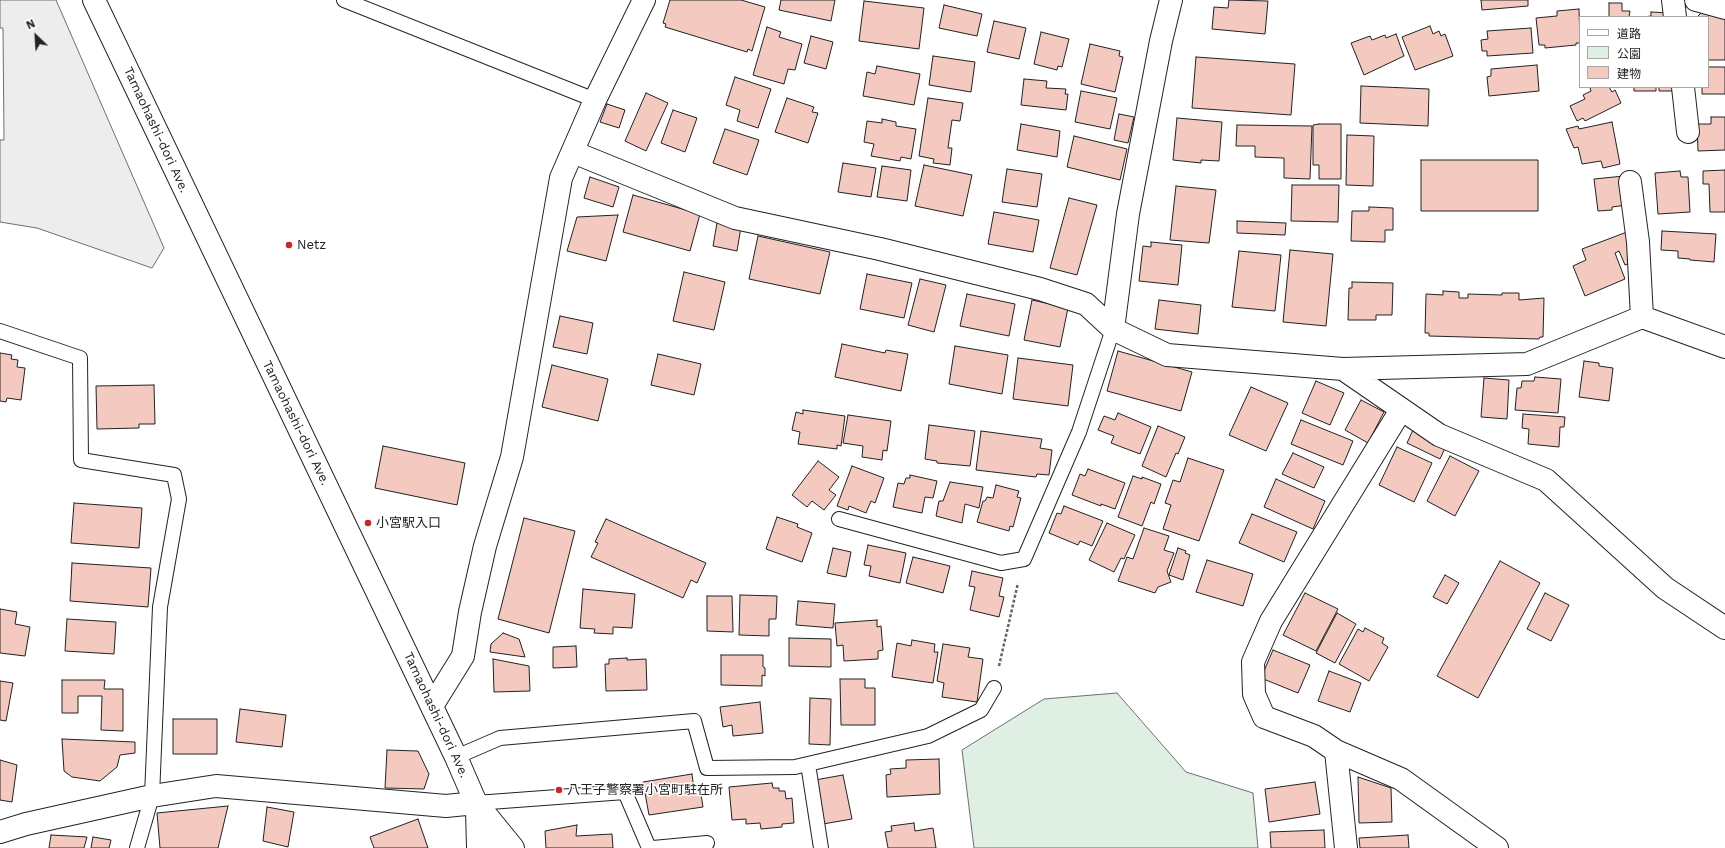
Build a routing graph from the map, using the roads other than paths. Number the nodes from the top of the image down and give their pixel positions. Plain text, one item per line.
1 (94, 0) edge
2 (344, 0) edge
3 (644, 0) edge
4 (1171, 0) edge
5 (1673, 0) edge
6 (1696, 0) edge
7 (1725, 8) edge
8 (1675, 16) edge
9 (1683, 88) edge
10 (595, 100) junction
11 (1688, 132) dead end
12 (573, 152) junction
13 (1630, 182) dead end
14 (1642, 317) junction
15 (1113, 329) junction
16 (0, 331) edge
17 (1725, 347) edge
18 (1343, 369) junction
19 (1401, 410) junction
20 (839, 519) dead end
21 (1725, 628) edge
22 (994, 688) road end
23 (432, 706) junction
24 (1336, 751) junction
25 (456, 757) junction
26 (808, 764) junction
27 (152, 796) junction
28 (476, 803) junction
29 (0, 832) edge
30 (707, 843) dead end
31 (136, 848) edge
32 (478, 848) edge
33 (492, 848) edge
34 (513, 848) edge
35 (649, 848) edge
36 (653, 848) edge
37 (821, 848) edge
38 (1346, 848) edge
39 (1497, 848) edge

1 - 23 street, Tamaohashi-dori Ave.
2 - 10 lane
3 - 10 street
4 - 15 street
5 - 8 street
6 - 7 street
9 - 11 street
10 - 12 street
12 - 15 street
12 - 23 street
13 - 14 street
14 - 17 street
14 - 18 street
15 - 18 street
15 - 20 lane
16 - 27 lane
18 - 19 street
19 - 21 street
19 - 24 street
22 - 26 lane
23 - 25 street, Tamaohashi-dori Ave.
24 - 38 street
24 - 39 street
25 - 26 lane
25 - 28 street, Tamaohashi-dori Ave.
26 - 37 lane
27 - 28 street
27 - 29 street
27 - 31 lane
28 - 32 street
28 - 33 street, Tamaohashi-dori Ave.
28 - 34 street
28 - 35 lane
30 - 36 lane

